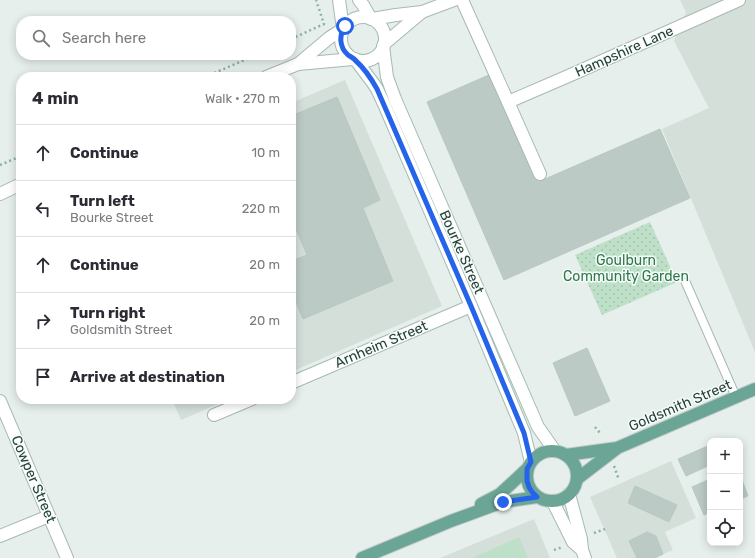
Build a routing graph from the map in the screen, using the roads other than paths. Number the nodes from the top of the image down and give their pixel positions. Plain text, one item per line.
1 (339, 0) edge
2 (359, 0) edge
3 (454, 0) edge
4 (462, 0) edge
5 (739, 0) edge
6 (422, 12) junction
7 (371, 19) junction
8 (343, 29) junction
9 (383, 45) junction
10 (354, 59) junction
11 (298, 64) junction
12 (278, 72) edge
13 (508, 102) junction
14 (540, 174) dead end
15 (16, 186) edge
16 (0, 194) edge
17 (686, 283) dead end
18 (471, 306) junction
19 (296, 380) edge
20 (755, 389) edge
21 (736, 397) junction
22 (0, 400) edge
23 (240, 404) edge
24 (214, 415) dead end
25 (617, 448) junction
26 (560, 453) junction
27 (529, 465) junction
28 (577, 479) junction
29 (570, 494) junction
30 (537, 497) junction
31 (553, 502) junction
32 (49, 516) junction
33 (451, 521) junction
34 (0, 536) edge
35 (583, 554) edge
36 (67, 558) edge
37 (362, 558) edge

1 - 8 street
2 - 7 street
3 - 6 street
4 - 13 street
5 - 13 street, Hampshire Lane
6 - 7 street
6 - 9 street
7 - 8 street
7 - 9 street
8 - 10 street
8 - 11 street
9 - 10 street
9 - 26 street, Bourke Street
10 - 11 street
10 - 18 street, Bourke Street
11 - 12 street
13 - 14 street
15 - 16 street
17 - 21 lane
18 - 19 street, Arnheim Street
18 - 27 street, Bourke Street
20 - 21 main road, Goldsmith Street
21 - 25 main road, Goldsmith Street
22 - 32 street, Cowper Street
23 - 24 street
25 - 26 main road, Goldsmith Street
25 - 28 main road, Goldsmith Street
26 - 27 main road
26 - 28 main road
27 - 30 main road
27 - 33 main road
28 - 29 main road
29 - 31 main road
29 - 35 street
30 - 31 main road
30 - 33 main road
31 - 35 street
32 - 34 street
32 - 36 street, Cowper Street
33 - 37 main road

